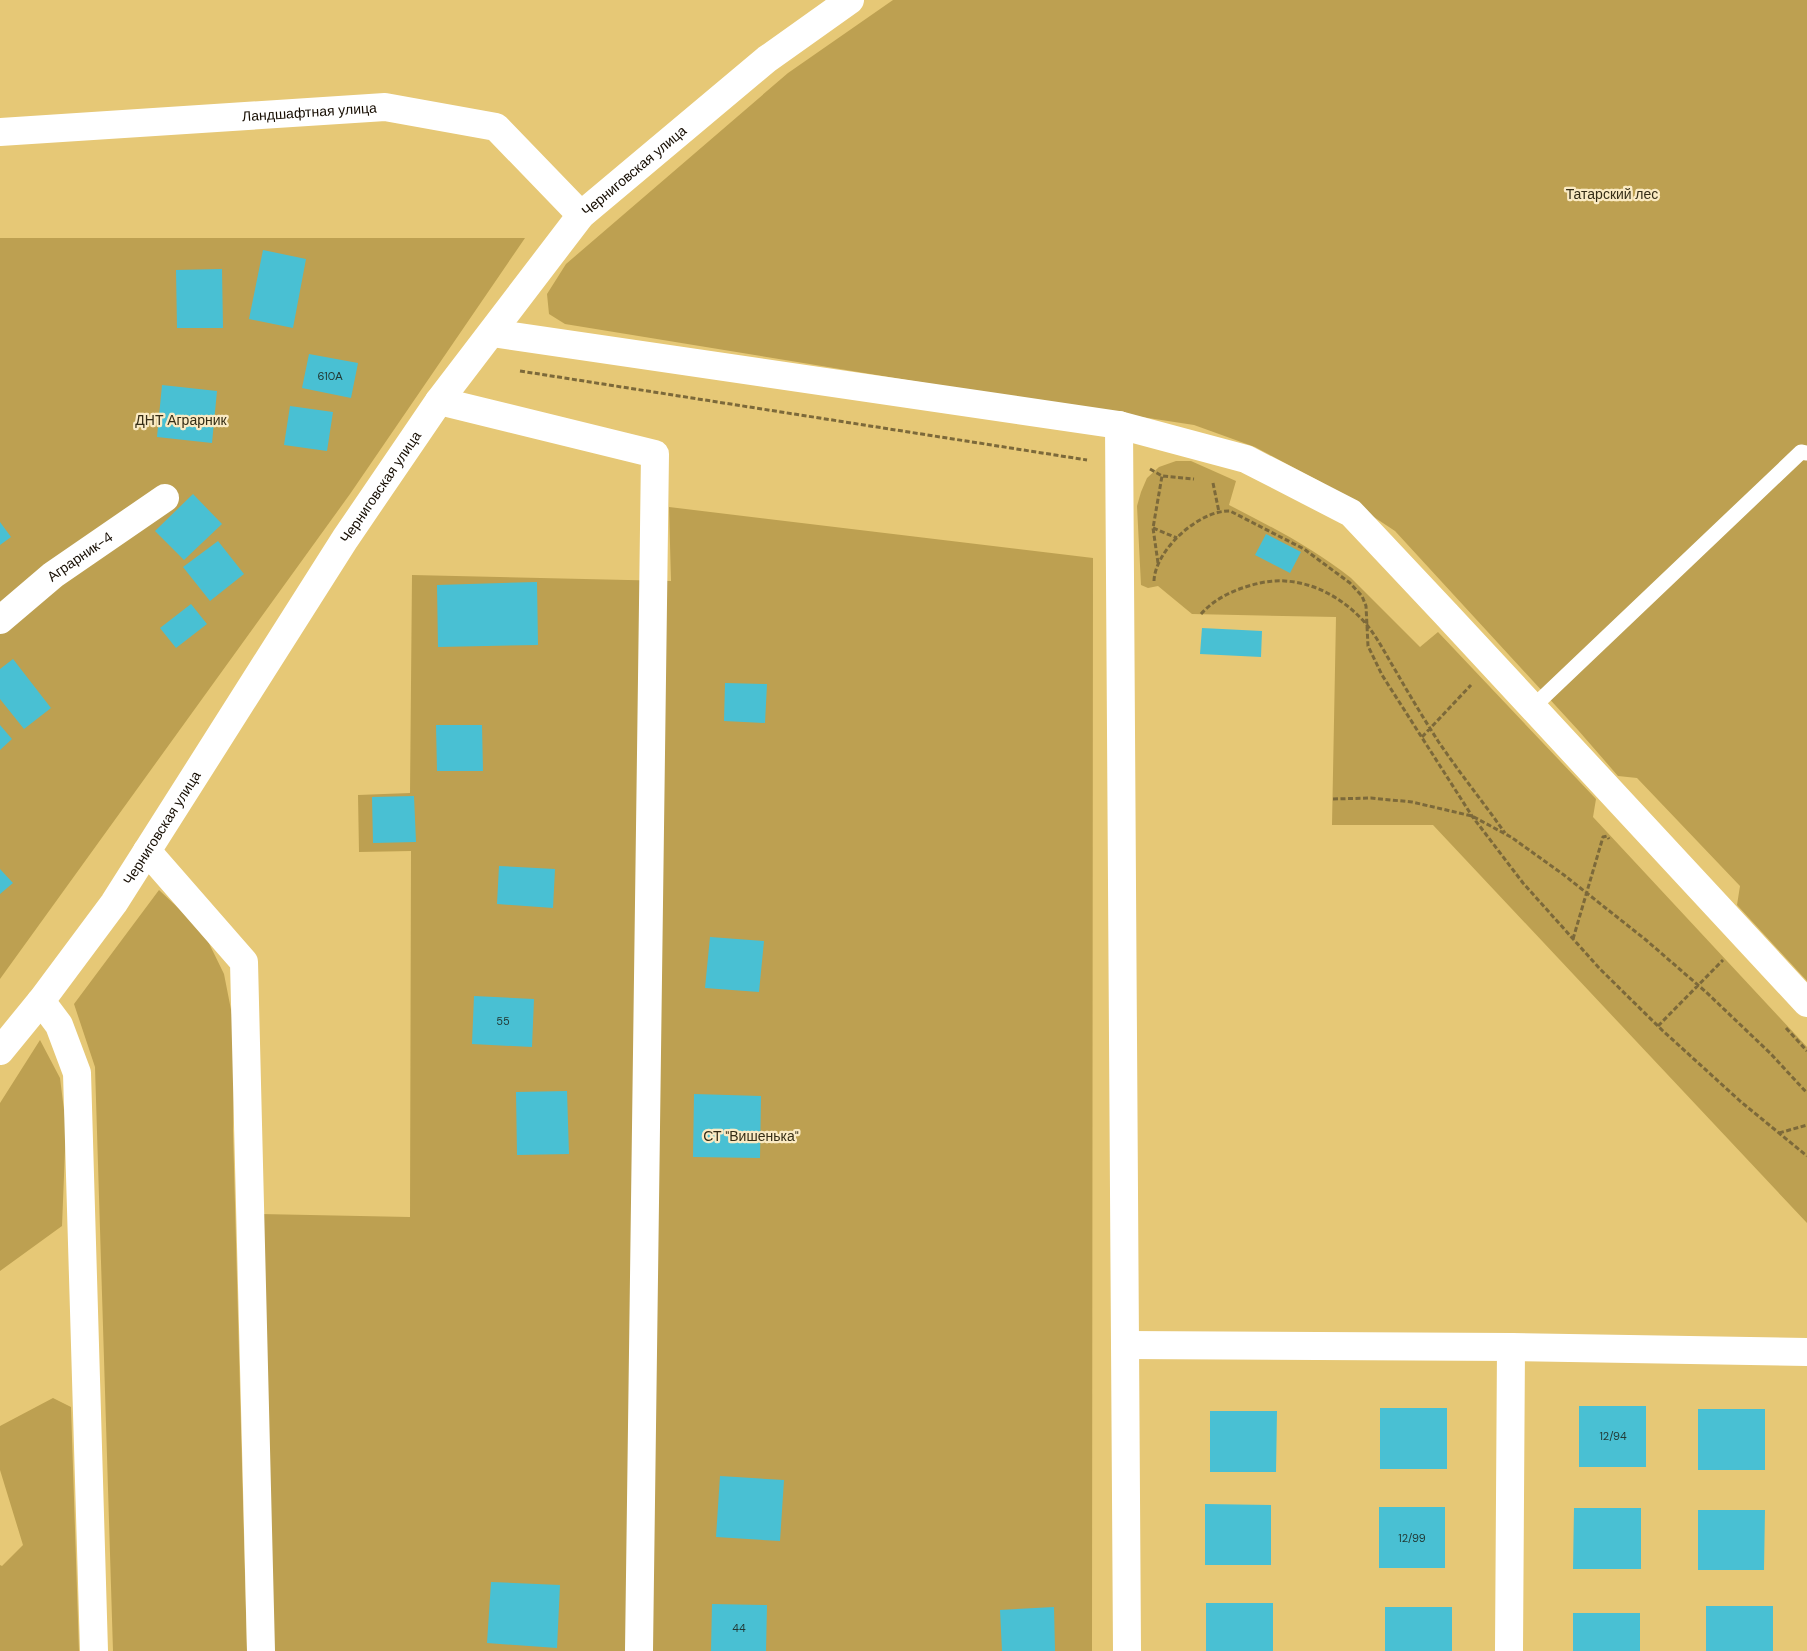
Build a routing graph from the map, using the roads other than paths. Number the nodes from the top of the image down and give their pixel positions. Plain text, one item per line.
1 (850, 0) edge
2 (0, 132) edge
3 (581, 215) junction
4 (492, 333) junction
5 (439, 402) junction
6 (1119, 425) junction
7 (1807, 453) edge
8 (165, 498) dead end
9 (0, 620) edge
10 (1533, 707) junction
11 (147, 851) junction
12 (1805, 996) edge
13 (40, 1001) junction
14 (0, 1051) edge
15 (1125, 1345) junction
16 (1511, 1347) junction
17 (1807, 1352) edge
18 (94, 1651) edge
19 (261, 1651) edge
20 (639, 1651) edge
21 (1127, 1651) edge
22 (1510, 1651) edge

1 - 3 street, Черниговская улица
2 - 3 street, Ландшафтная улица
3 - 4 street, Черниговская улица
4 - 5 street, Черниговская улица
4 - 6 street
5 - 11 street, Черниговская улица
5 - 20 street
6 - 10 street
6 - 15 street
7 - 10 lane
8 - 9 street, Аграрник-4
10 - 12 street
11 - 13 street, Черниговская улица
11 - 19 street
13 - 14 street, Черниговская улица
13 - 18 street
15 - 16 street
15 - 21 street
16 - 17 street
16 - 22 street

